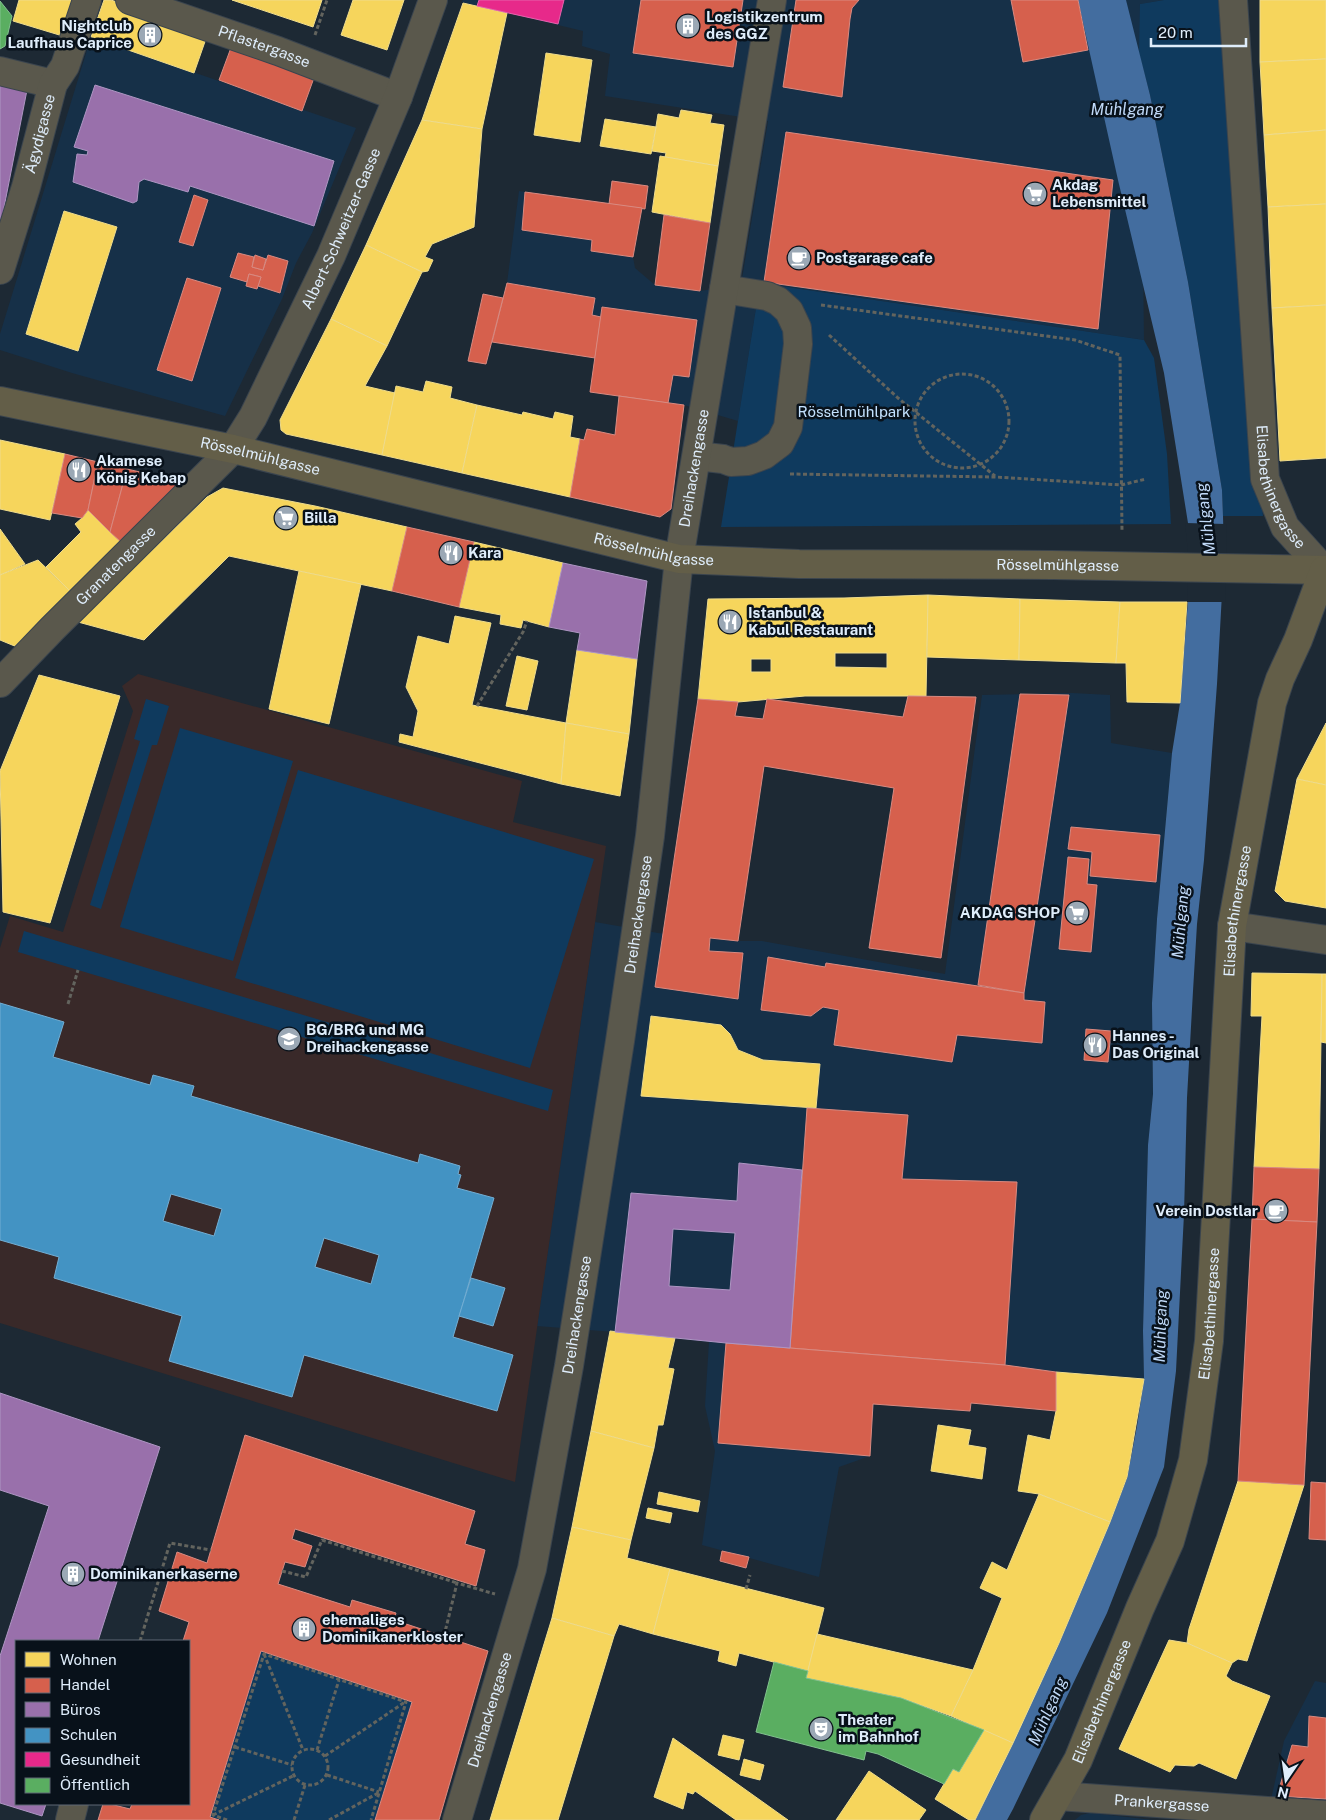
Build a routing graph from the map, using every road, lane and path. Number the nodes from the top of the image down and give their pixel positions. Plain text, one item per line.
1 (87, 0) edge
2 (130, 0) edge
3 (327, 0) edge
4 (433, 0) edge
5 (772, 0) edge
6 (1233, 0) edge
7 (306, 61) junction
8 (0, 70) edge
9 (53, 84) junction
10 (398, 96) junction
11 (0, 270) edge
12 (724, 289) junction
13 (790, 311) junction
14 (828, 334) dead end
15 (0, 401) edge
16 (916, 412) junction
17 (233, 449) junction
18 (697, 456) junction
19 (980, 464) junction
20 (789, 474) dead end
21 (996, 477) junction
22 (1146, 479) dead end
23 (1121, 484) junction
24 (1122, 531) dead end
25 (679, 560) junction
26 (1325, 570) edge
27 (527, 621) dead end
28 (0, 683) edge
29 (477, 706) dead end
30 (1232, 926) junction
31 (1326, 940) edge
32 (78, 970) dead end
33 (68, 1004) dead end
34 (211, 1550) dead end
35 (282, 1571) dead end
36 (750, 1575) dead end
37 (457, 1583) junction
38 (746, 1589) dead end
39 (498, 1595) dead end
40 (444, 1636) dead end
41 (140, 1640) edge
42 (264, 1654) junction
43 (339, 1680) junction
44 (406, 1702) junction
45 (235, 1747) junction
46 (303, 1750) junction
47 (317, 1750) junction
48 (325, 1756) junction
49 (292, 1765) junction
50 (327, 1775) junction
51 (294, 1776) junction
52 (305, 1785) junction
53 (380, 1792) junction
54 (1058, 1796) junction
55 (74, 1805) edge
56 (1326, 1815) edge
57 (213, 1816) junction
58 (70, 1820) edge
59 (227, 1820) edge
60 (294, 1820) edge
61 (328, 1820) edge
62 (371, 1820) edge
63 (457, 1820) edge
64 (1044, 1820) edge

1 - 9 street, Ägydigasse
2 - 7 street, Pflastergasse
3 - 7 path
4 - 10 street, Albert-Schweitzer-Gasse
5 - 12 street, Dreihackengasse
6 - 26 street, Elisabethinergasse
7 - 10 street, Pflastergasse
8 - 9 street
9 - 11 street, Ägydigasse
10 - 17 street, Albert-Schweitzer-Gasse
12 - 13 street
12 - 18 street, Dreihackengasse
13 - 18 street
13 - 23 path
14 - 16 path
15 - 17 main road, Rösselmühlgasse
16 - 19 path
16 - 19 path
16 - 19 path
17 - 25 main road, Rösselmühlgasse
17 - 28 street, Granatengasse
18 - 25 street, Dreihackengasse
19 - 21 path
20 - 21 path
21 - 23 path
22 - 23 path
23 - 24 path
25 - 26 main road, Rösselmühlgasse
25 - 63 street, Dreihackengasse
26 - 30 main road, Elisabethinergasse
27 - 29 path
30 - 31 street
30 - 54 main road, Elisabethinergasse
32 - 33 path
34 - 41 path
35 - 37 path
36 - 38 path
37 - 39 path
37 - 40 path
42 - 43 path
42 - 45 path
42 - 46 path
43 - 44 path
43 - 47 path
44 - 48 path
44 - 53 path
45 - 49 path
45 - 57 path
46 - 47 path
46 - 49 path
47 - 48 path
48 - 50 path
49 - 51 path
50 - 52 path
50 - 53 path
51 - 52 path
51 - 57 path
52 - 60 path
53 - 61 path
53 - 62 path
54 - 56 street, Prankergasse
54 - 64 main road, Elisabethinergasse
55 - 58 street
57 - 59 path

